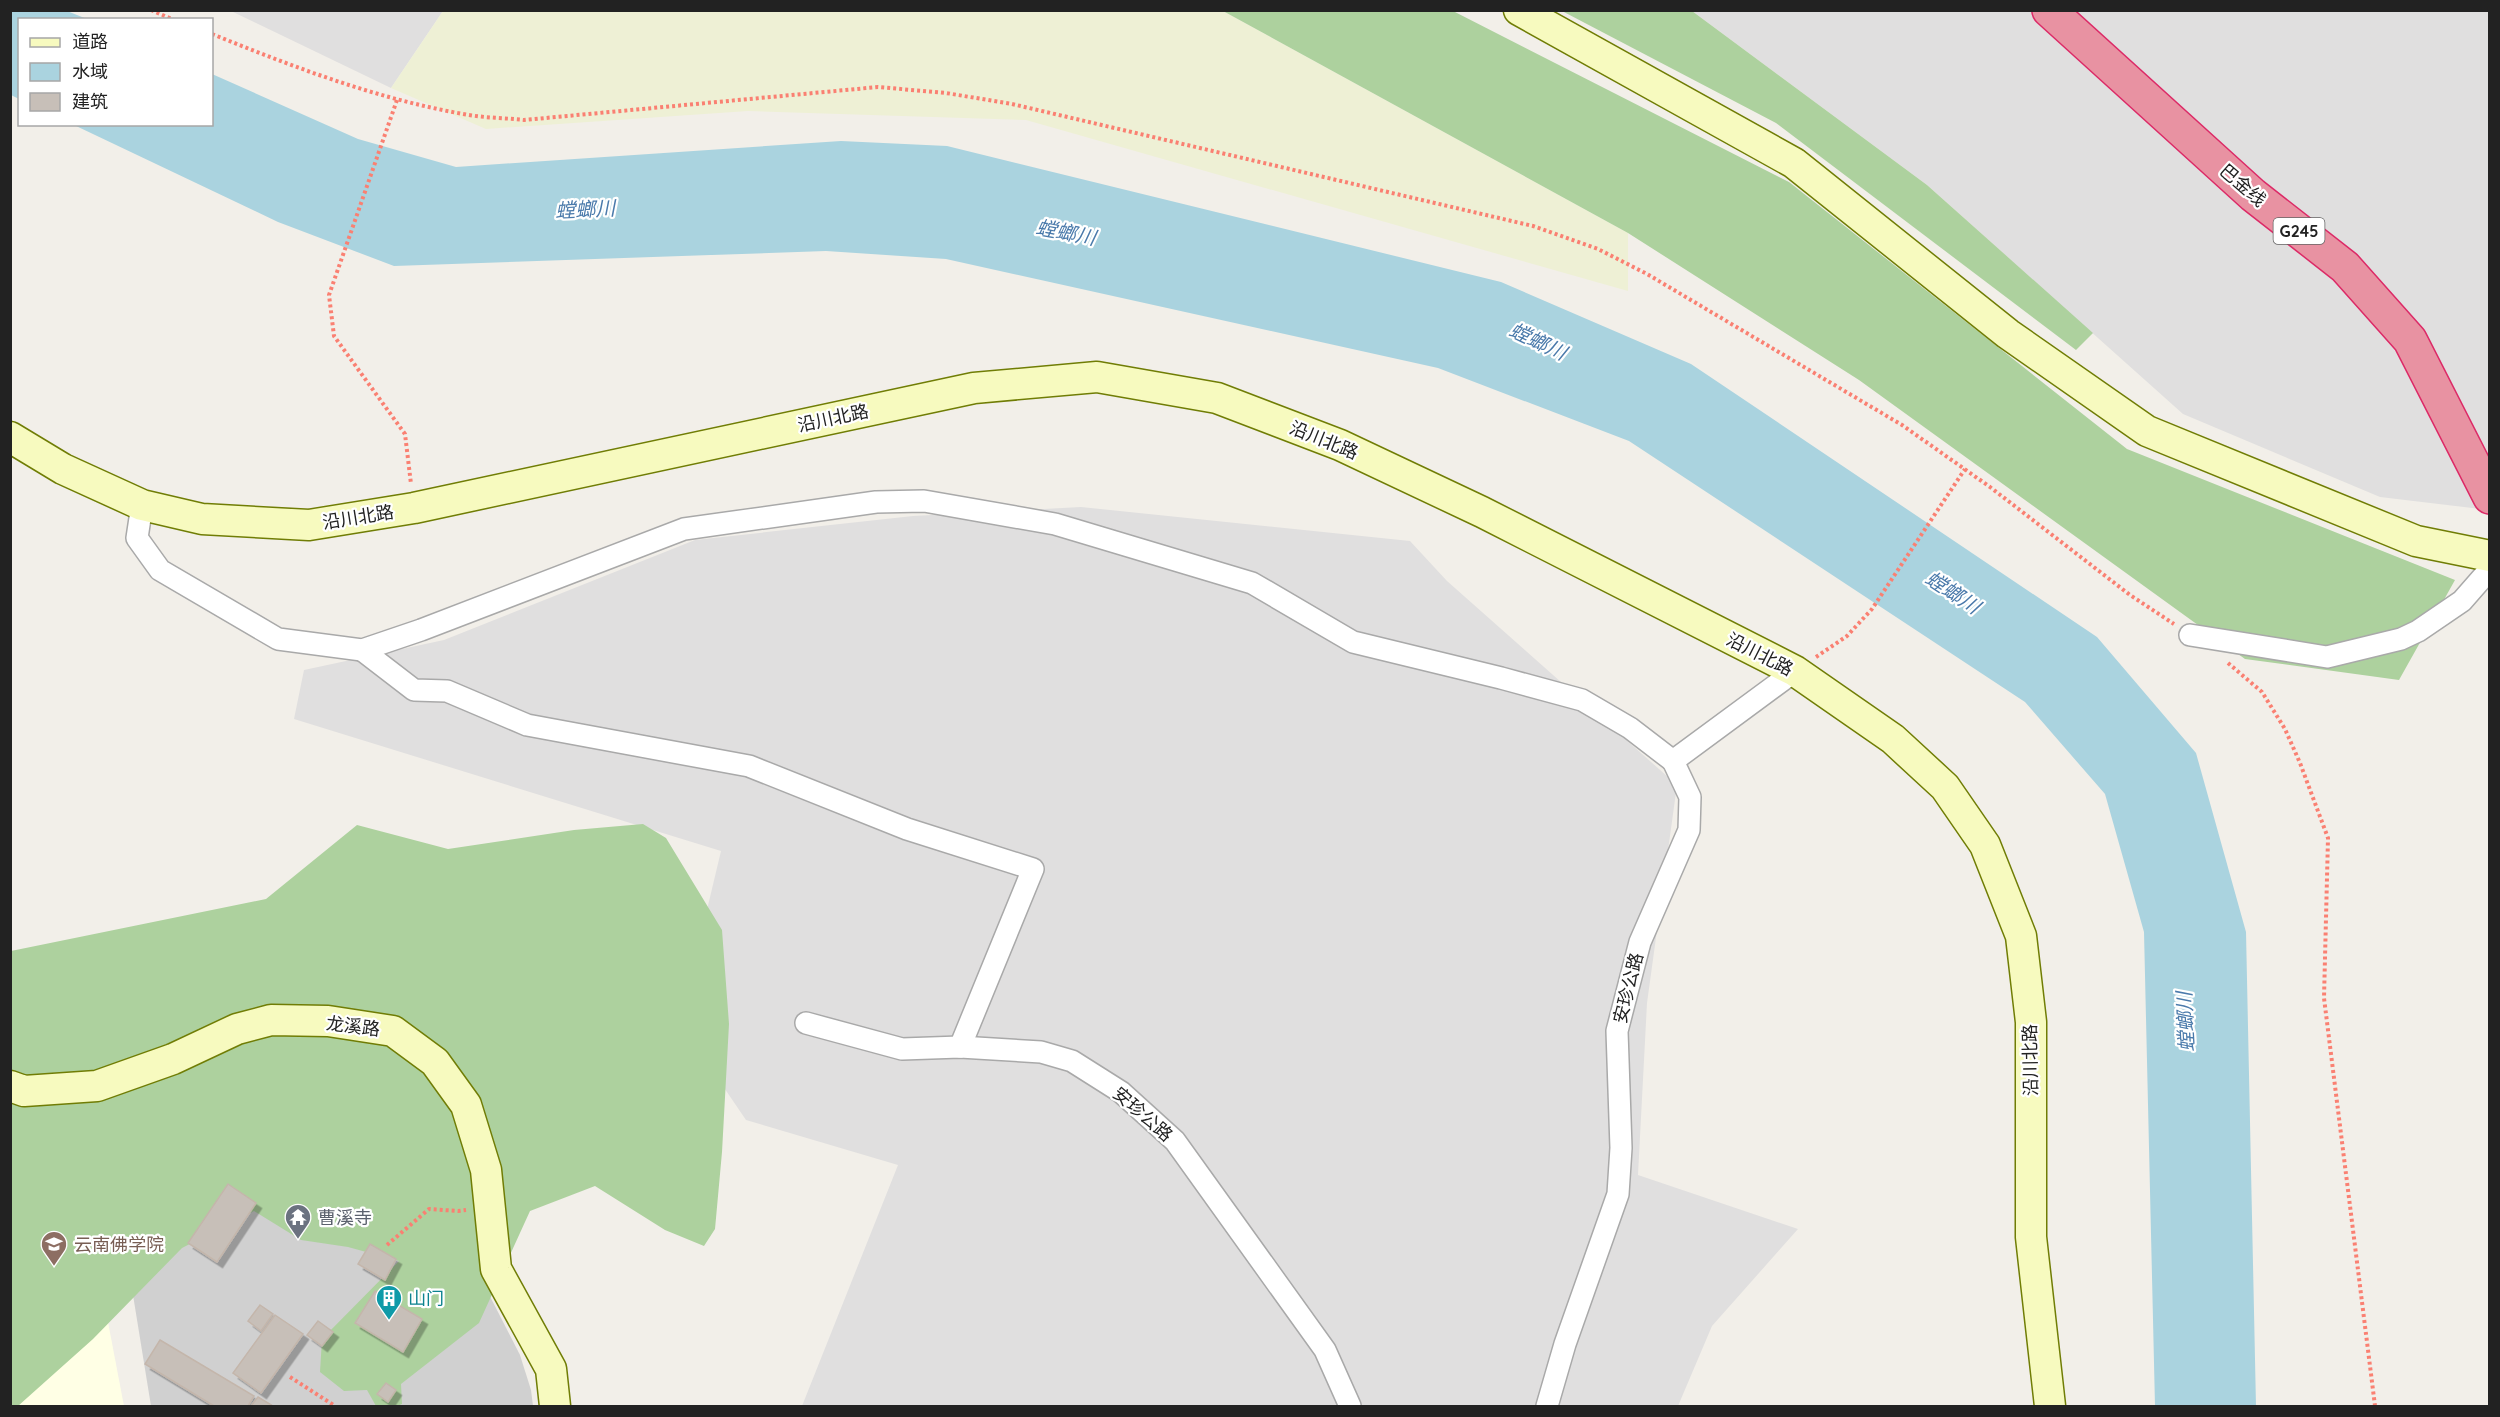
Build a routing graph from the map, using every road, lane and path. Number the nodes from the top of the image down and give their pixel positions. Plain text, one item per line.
1 (151, 10) edge
2 (1520, 10) edge
3 (2049, 10) edge
4 (169, 18) edge
5 (213, 34) edge
6 (397, 100) junction
7 (10, 437) edge
8 (1965, 470) junction
9 (2490, 497) edge
10 (142, 505) junction
11 (414, 508) junction
12 (2490, 556) edge
13 (2490, 568) edge
14 (2190, 635) joint
15 (362, 650) junction
16 (2222, 658) dead end
17 (1795, 671) junction
18 (1673, 761) junction
19 (806, 1023) dead end
20 (960, 1047) junction
21 (10, 1086) edge
22 (489, 1204) junction
23 (387, 1245) dead end
24 (290, 1377) dead end
25 (335, 1407) edge
26 (555, 1407) edge
27 (1350, 1407) edge
28 (1547, 1407) edge
29 (2050, 1407) edge
30 (2375, 1407) edge

1 - 4 path
2 - 12 main road
3 - 9 highway, 巴金线 / G245
5 - 6 path
6 - 8 path
6 - 11 path
7 - 10 main road, 沿川北路
8 - 14 path
8 - 17 path
10 - 11 main road, 沿川北路
10 - 15 street
11 - 17 main road, 沿川北路
13 - 14 street
15 - 18 street
15 - 20 street
16 - 30 path
17 - 18 street
17 - 29 main road, 沿川北路
18 - 28 street, 安珍公路
19 - 20 street, 安珍公路
20 - 27 street, 安珍公路
21 - 22 main road, 龙溪路
22 - 23 path
22 - 26 main road, 龙溪路
24 - 25 path

